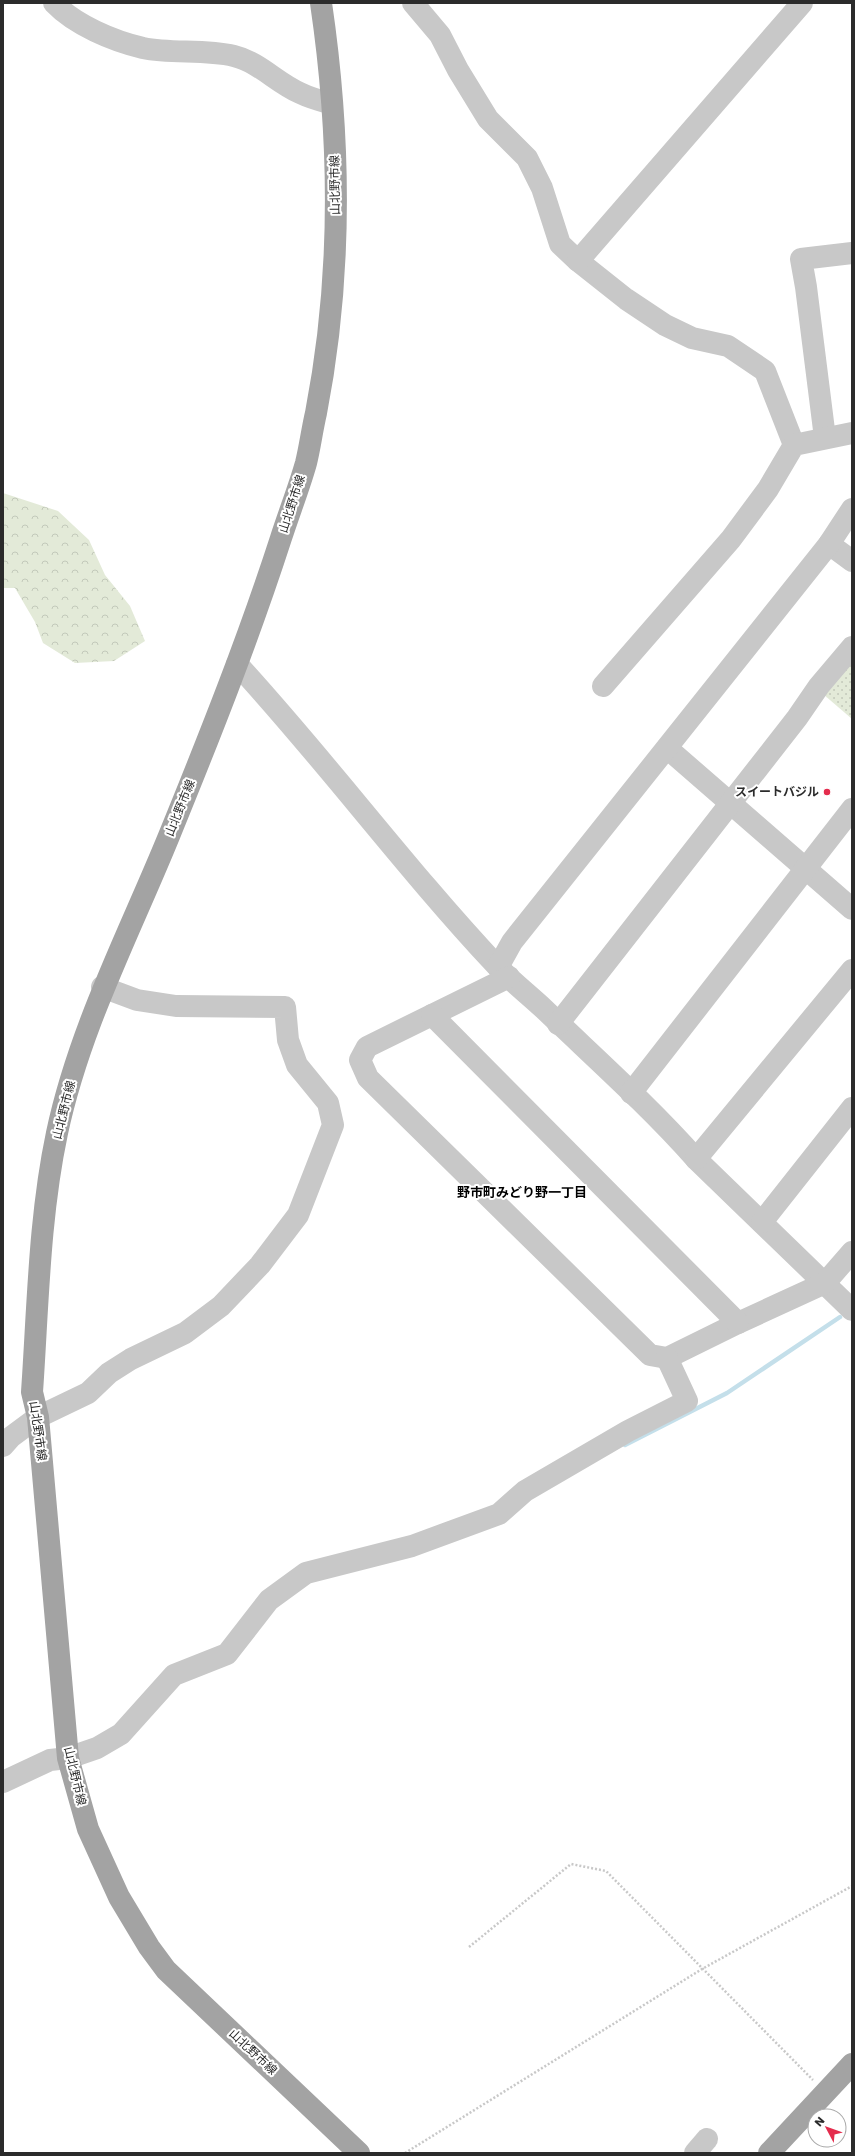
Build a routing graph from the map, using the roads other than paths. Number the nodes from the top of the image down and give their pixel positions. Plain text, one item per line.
1 (54, 3) edge
2 (321, 3) edge
3 (413, 3) edge
4 (802, 3) edge
5 (332, 104) junction
6 (852, 252) edge
7 (578, 261) junction
8 (852, 433) edge
9 (825, 438) junction
10 (794, 445) junction
11 (852, 509) edge
12 (829, 544) junction
13 (852, 560) edge
14 (852, 647) edge
15 (238, 664) junction
16 (602, 686) dead end
17 (667, 748) junction
18 (730, 804) junction
19 (852, 809) edge
20 (806, 869) junction
21 (852, 909) edge
22 (852, 970) edge
23 (503, 972) junction
24 (102, 987) junction
25 (432, 1015) junction
26 (558, 1024) junction
27 (631, 1093) junction
28 (852, 1108) edge
29 (696, 1159) junction
30 (762, 1222) junction
31 (852, 1252) edge
32 (825, 1283) junction
33 (852, 1310) edge
34 (738, 1323) junction
35 (667, 1358) junction
36 (38, 1417) junction
37 (3, 1446) edge
38 (68, 1758) junction
39 (3, 1782) edge
40 (852, 2064) edge
41 (360, 2153) edge
42 (769, 2153) edge

1 - 5 street
2 - 5 main road, 山北野市線
3 - 7 street
4 - 7 street
5 - 15 main road, 山北野市線
6 - 9 street
7 - 10 street
8 - 9 street
9 - 10 street
10 - 16 street
11 - 12 street
12 - 13 street
12 - 17 street
14 - 18 street
15 - 23 street
15 - 24 main road, 山北野市線
17 - 18 street
17 - 23 street
18 - 20 street
18 - 26 street
19 - 20 street
20 - 21 street
20 - 27 street
22 - 29 street
23 - 25 street
23 - 26 street
24 - 36 main road, 山北野市線
24 - 36 street
25 - 34 street
25 - 35 street
26 - 27 street
27 - 29 street
28 - 30 street
29 - 30 street
30 - 32 street
31 - 32 street
32 - 33 street
32 - 34 street
34 - 35 street
35 - 38 street
36 - 37 street
36 - 38 main road, 山北野市線
38 - 39 street
38 - 41 main road, 山北野市線
40 - 42 main road

